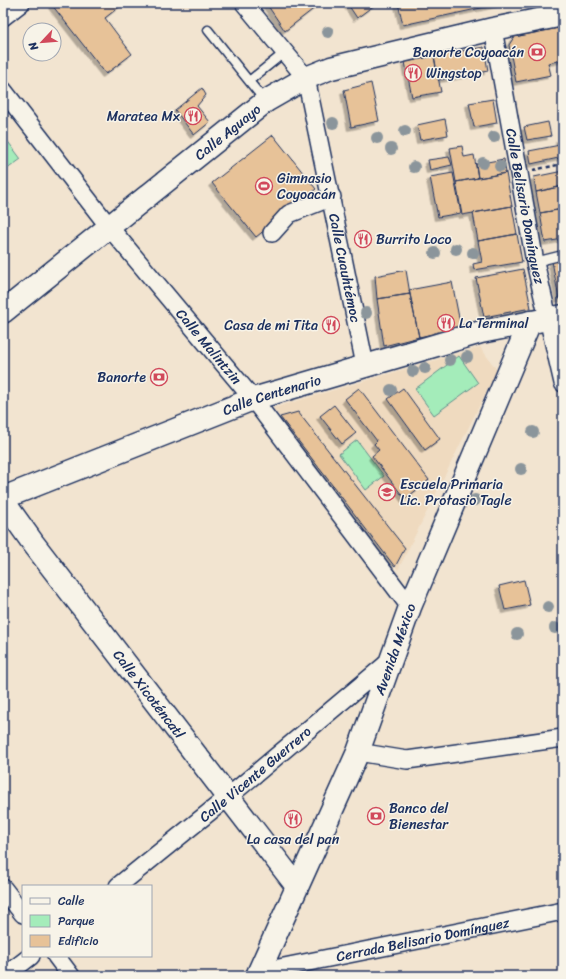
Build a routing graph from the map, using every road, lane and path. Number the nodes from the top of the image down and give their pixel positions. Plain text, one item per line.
1 (20, 3) edge
2 (244, 3) edge
3 (563, 15) edge
4 (3, 17) edge
5 (493, 29) junction
6 (208, 30) dead end
7 (284, 53) junction
8 (306, 78) junction
9 (249, 81) junction
10 (3, 90) edge
11 (266, 102) junction
12 (563, 164) edge
13 (519, 172) junction
14 (332, 197) junction
15 (110, 228) junction
16 (272, 233) dead end
17 (563, 255) edge
18 (535, 262) junction
19 (3, 312) edge
20 (548, 319) edge
21 (365, 365) junction
22 (563, 383) edge
23 (253, 399) junction
24 (3, 500) edge
25 (410, 607) junction
26 (390, 661) junction
27 (563, 738) edge
28 (358, 752) junction
29 (228, 796) junction
30 (119, 885) edge
31 (296, 885) junction
32 (3, 888) edge
33 (563, 911) edge
34 (22, 913) edge
35 (30, 957) edge
36 (57, 957) edge
37 (258, 974) edge
38 (5, 976) edge
39 (71, 976) edge

1 - 4 street
2 - 7 street, Calle Cuauhtémoc
3 - 5 street, Calle Aguayo
5 - 8 street, Calle Aguayo
5 - 13 street, Calle Belisario Domínguez
6 - 9 lane
7 - 8 street, Calle Cuauhtémoc
7 - 9 lane
8 - 11 street, Calle Aguayo
8 - 14 street, Calle Cuauhtémoc
9 - 11 lane
10 - 15 street, Calle Malintzin
11 - 15 street, Calle Aguayo
12 - 13 path
13 - 18 street, Calle Belisario Domínguez
14 - 16 street
14 - 21 street, Calle Cuauhtémoc
15 - 19 street, Calle Aguayo
15 - 23 street, Calle Malintzin
17 - 18 lane
18 - 20 street, Calle Belisario Domínguez
20 - 21 street, Calle Centenario
20 - 22 street, Calle Belisario Domínguez
20 - 25 street, Avenida México
21 - 23 street, Calle Centenario
23 - 24 street, Calle Centenario
23 - 25 street, Calle Malintzin
24 - 29 street, Calle Xicoténcatl
25 - 26 street, Avenida México
26 - 28 street, Avenida México
26 - 29 street, Calle Vicente Guerrero
27 - 28 street
28 - 31 street, Avenida México
29 - 30 street, Calle Vicente Guerrero
29 - 31 street, Calle Xicoténcatl
31 - 37 street, Avenida México
32 - 34 street
33 - 37 street, Cerrada Belisario Domínguez
35 - 38 street
36 - 39 street

